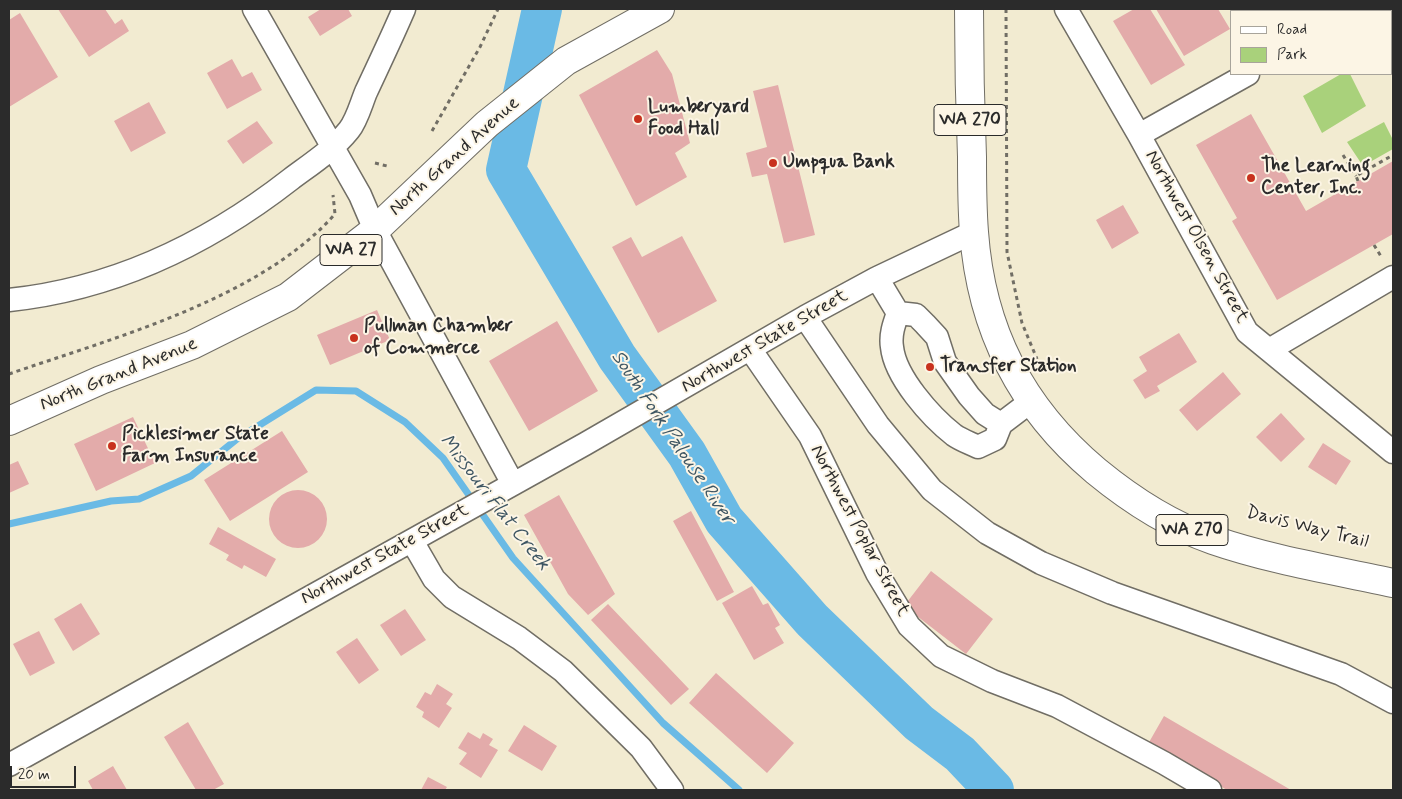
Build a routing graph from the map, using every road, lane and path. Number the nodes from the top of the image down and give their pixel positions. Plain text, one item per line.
1 (254, 9) edge
2 (404, 9) edge
3 (498, 9) edge
4 (660, 9) edge
5 (969, 9) edge
6 (1006, 9) edge
7 (1066, 9) edge
8 (1246, 75) edge
9 (432, 132) dead end
10 (1139, 135) junction
11 (332, 148) junction
12 (1343, 155) dead end
13 (1393, 155) edge
14 (375, 163) dead end
15 (387, 166) dead end
16 (1356, 176) junction
17 (1358, 181) dead end
18 (335, 214) dead end
19 (374, 230) junction
20 (974, 232) junction
21 (1374, 245) dead end
22 (1389, 269) edge
23 (877, 278) junction
24 (9, 300) edge
25 (898, 313) junction
26 (805, 317) junction
27 (750, 349) junction
28 (1268, 350) junction
29 (1040, 366) dead end
30 (9, 374) edge
31 (1030, 402) junction
32 (9, 421) edge
33 (1001, 424) junction
34 (1393, 452) edge
35 (504, 488) junction
36 (412, 541) junction
37 (1393, 583) edge
38 (1393, 702) edge
39 (9, 765) edge
40 (672, 790) edge
41 (1210, 790) edge

1 - 11 street
2 - 11 street
3 - 9 path
4 - 19 main road, North Grand Avenue / WA 27
5 - 20 main road, WA 270
6 - 29 path
7 - 10 street, Northwest Olsen Street
8 - 10 street
10 - 28 street, Northwest Olsen Street
11 - 19 street
11 - 24 street
12 - 16 path
13 - 16 path
14 - 15 path
16 - 17 path
18 - 30 path
19 - 32 main road, North Grand Avenue / WA 27
19 - 35 street
20 - 23 street, Northwest State Street
20 - 31 main road, WA 270
21 - 22 path
22 - 28 street
23 - 25 street
23 - 26 street, Northwest State Street
25 - 33 street
25 - 33 street
26 - 27 street, Northwest State Street
26 - 38 street
27 - 35 street, Northwest State Street
27 - 41 street, Northwest Poplar Street
28 - 34 street, Northwest Olsen Street
31 - 33 street
31 - 37 main road, WA 270
35 - 36 street, Northwest State Street
36 - 39 street, Northwest State Street
36 - 40 street

